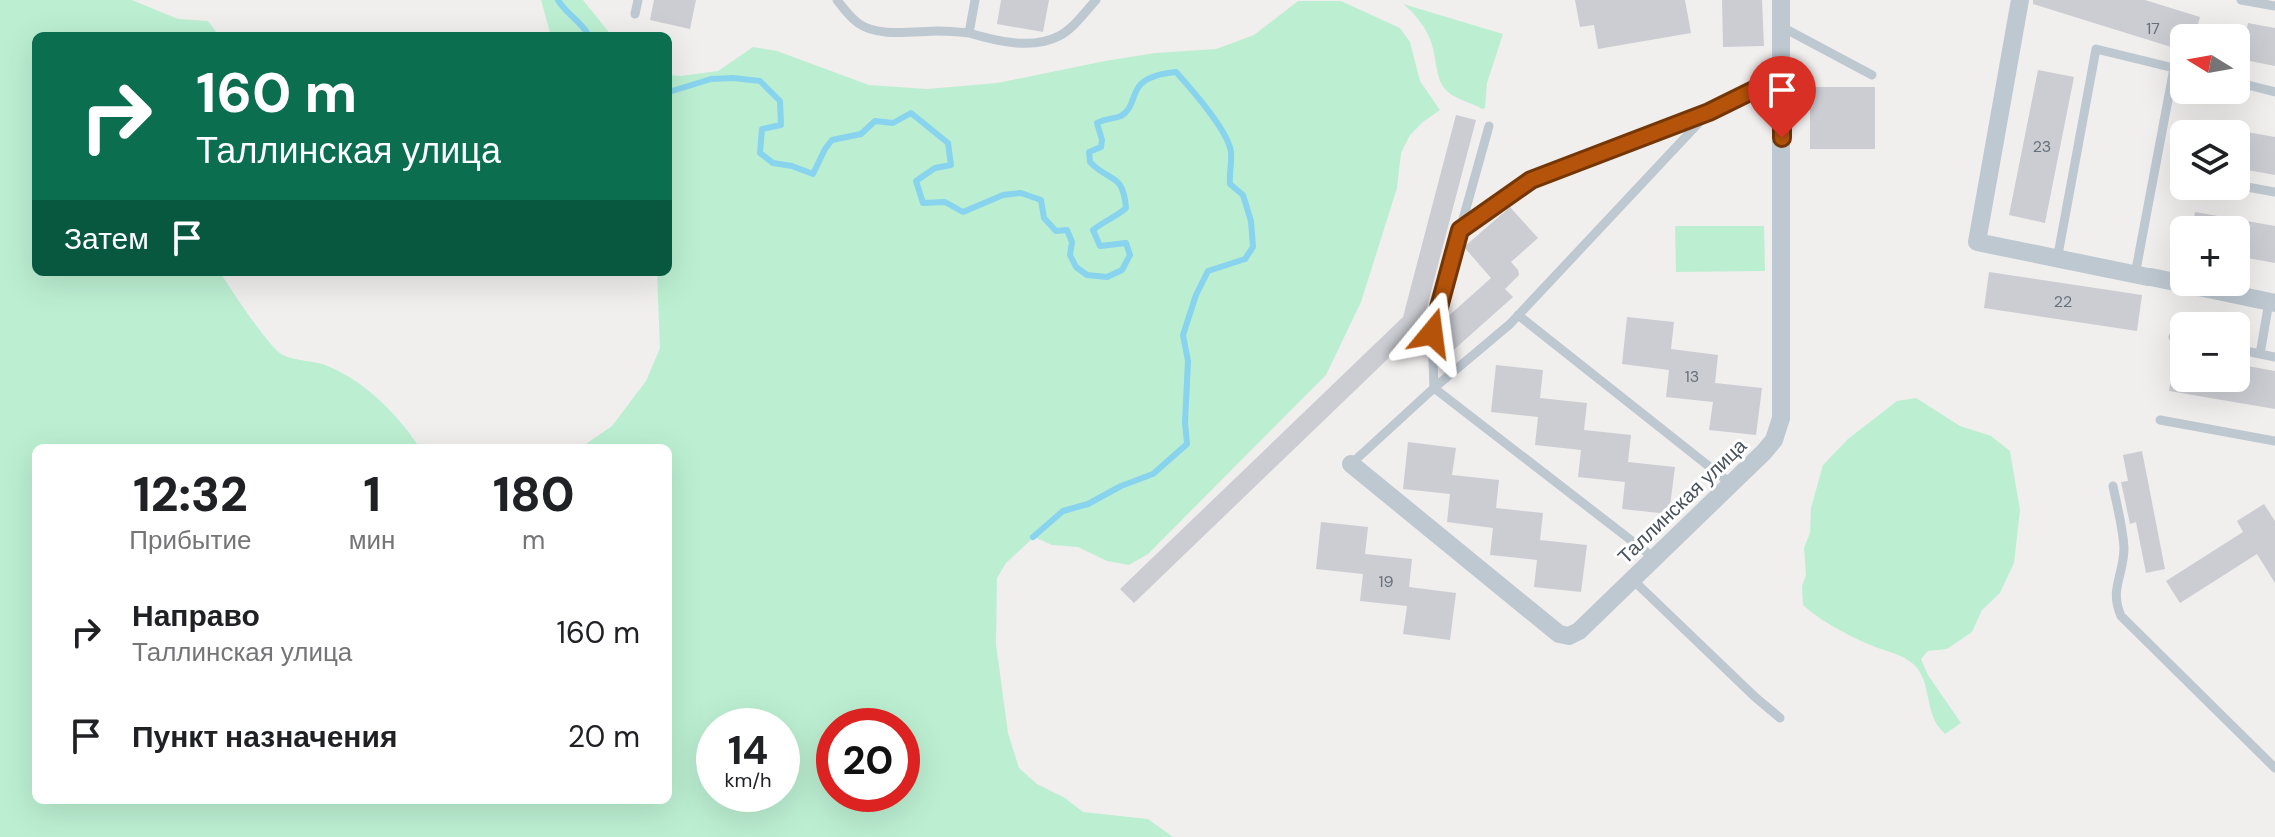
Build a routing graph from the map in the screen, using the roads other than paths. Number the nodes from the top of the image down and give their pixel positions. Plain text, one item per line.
1 (638, 0) edge
2 (837, 0) edge
3 (975, 0) edge
4 (1096, 0) edge
5 (1781, 0) edge
6 (2020, 0) edge
7 (2241, 0) edge
8 (2275, 6) edge
9 (635, 14) dead end
10 (1782, 27) junction
11 (969, 33) junction
12 (2170, 67) edge
13 (1872, 75) dead end
14 (1782, 76) junction
15 (2250, 86) edge
16 (2275, 92) edge
17 (2173, 104) edge
18 (1709, 112) junction
19 (1489, 126) dead end
20 (2250, 188) edge
21 (2275, 192) edge
22 (1460, 230) junction
23 (2057, 260) junction
24 (2145, 276) junction
25 (2272, 303) edge
26 (1518, 315) junction
27 (2250, 352) edge
28 (2260, 354) junction
29 (2275, 357) edge
30 (1434, 388) junction
31 (2160, 420) dead end
32 (2275, 441) edge
33 (1351, 464) joint
34 (1730, 483) junction
35 (2113, 486) dead end
36 (1654, 559) junction
37 (1633, 580) junction
38 (1780, 718) dead end
39 (2275, 768) edge

1 - 9 lane
2 - 11 lane
3 - 11 lane
4 - 11 lane
5 - 10 street, Таллинская улица
6 - 23 street
7 - 8 lane
10 - 13 lane
10 - 14 street, Таллинская улица
12 - 23 lane
14 - 18 lane
14 - 34 street, Таллинская улица
15 - 16 lane
17 - 24 lane
18 - 22 lane
18 - 26 lane
19 - 22 lane
20 - 21 lane
22 - 30 lane
23 - 24 street
24 - 25 street
25 - 28 lane
26 - 30 lane
26 - 34 lane
27 - 28 lane
28 - 29 lane
30 - 33 lane
30 - 36 lane
31 - 32 lane
33 - 37 street, Таллинская улица
34 - 36 street, Таллинская улица
35 - 39 lane
36 - 37 street, Таллинская улица
37 - 38 lane

